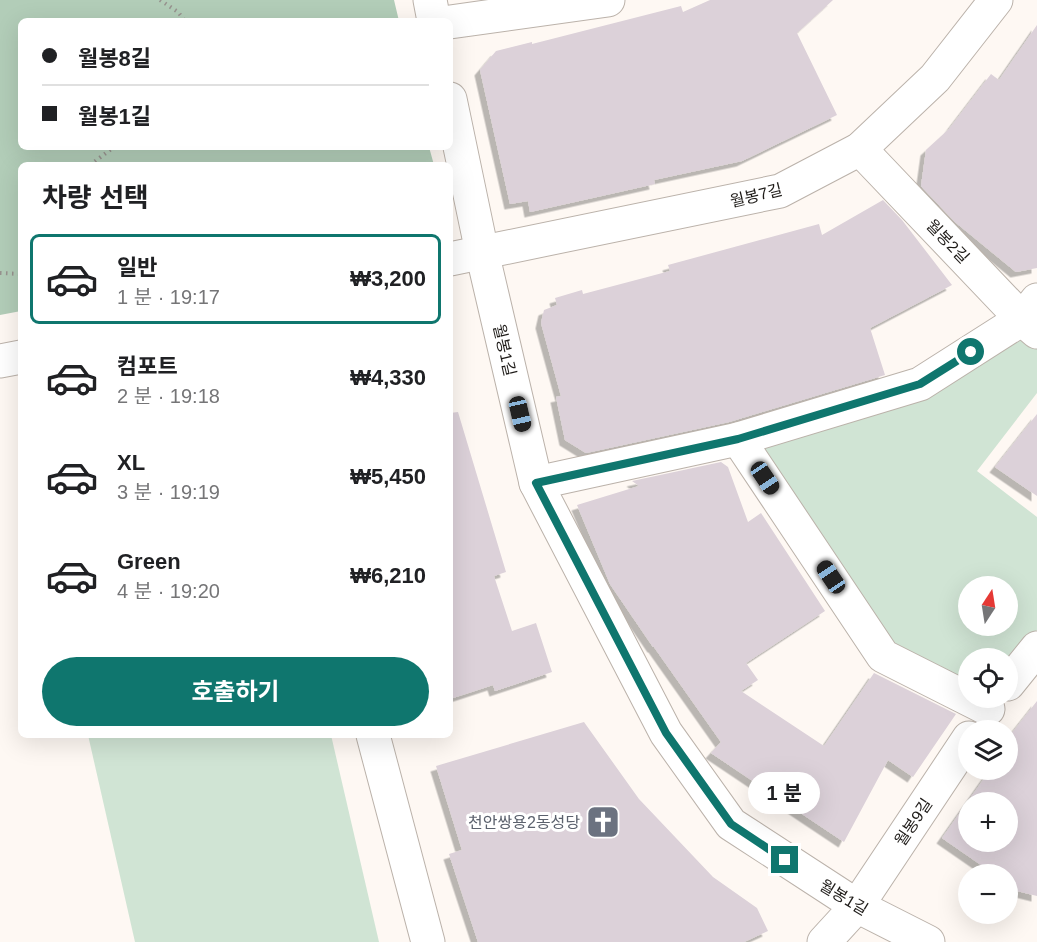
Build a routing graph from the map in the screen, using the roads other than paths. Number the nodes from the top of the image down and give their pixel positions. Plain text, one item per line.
1 (429, 0) edge
2 (608, 0) edge
3 (996, 0) edge
4 (433, 18) edge
5 (453, 22) edge
6 (453, 113) edge
7 (860, 148) junction
8 (482, 252) junction
9 (453, 258) edge
10 (1032, 317) edge
11 (18, 358) edge
12 (0, 361) edge
13 (738, 439) junction
14 (536, 483) junction
15 (1037, 648) edge
16 (1018, 672) edge
17 (958, 690) edge
18 (374, 738) edge
19 (958, 754) edge
20 (857, 906) junction
21 (428, 942) edge
22 (824, 942) edge
23 (928, 942) edge

1 - 4 street
2 - 5 street
3 - 7 street, 월봉7길
6 - 8 street, 월봉1길
7 - 8 street, 월봉7길
7 - 10 street, 월봉2길
8 - 9 street, 월봉7길
8 - 14 street, 월봉1길
10 - 13 street
11 - 12 street
13 - 14 street
13 - 17 street
14 - 20 street, 월봉1길
15 - 16 street
18 - 21 street
19 - 20 street, 월봉9길
20 - 22 street, 월봉9길
20 - 23 street, 월봉1길

